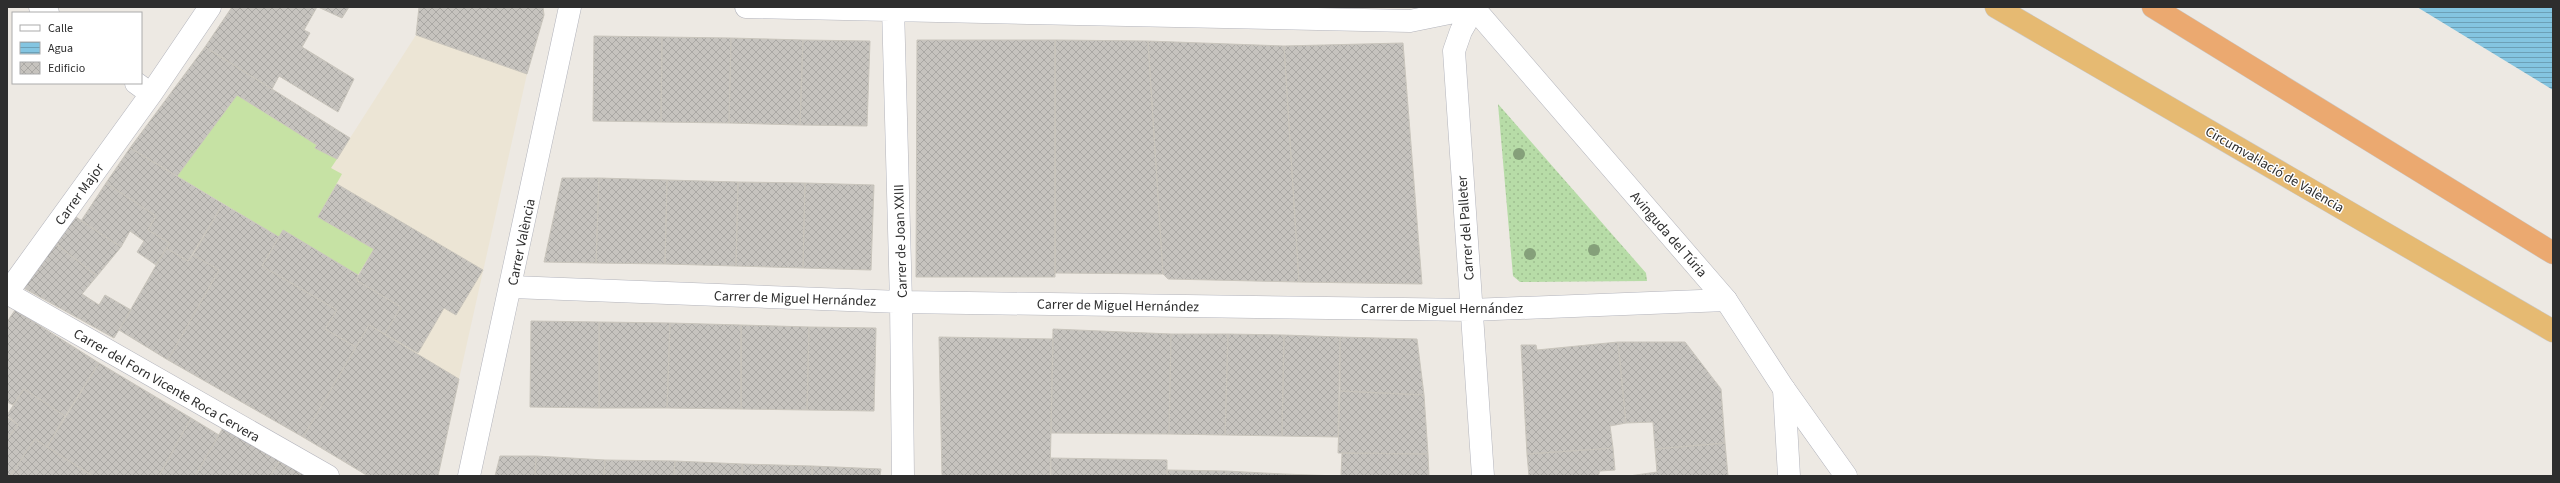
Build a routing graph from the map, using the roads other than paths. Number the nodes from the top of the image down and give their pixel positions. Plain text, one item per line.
1 (210, 7) edge
2 (570, 7) edge
3 (746, 7) edge
4 (1996, 7) edge
5 (2153, 7) edge
6 (1474, 8) edge
7 (893, 9) edge
8 (143, 89) edge
9 (2553, 252) edge
10 (512, 287) junction
11 (7, 293) edge
12 (1726, 300) junction
13 (902, 302) junction
14 (1470, 310) junction
15 (2553, 331) edge
16 (1784, 389) junction
17 (328, 476) edge
18 (469, 476) edge
19 (903, 476) edge
20 (1483, 476) edge
21 (1789, 476) edge
22 (1846, 476) edge

1 - 8 street, Carrer Major
2 - 10 street, Carrer València
3 - 7 street
4 - 15 highway, Circumval·lació de València
5 - 9 highway
6 - 7 street
6 - 12 street, Avinguda del Túria
6 - 14 street, Carrer del Palleter
7 - 13 street, Carrer de Joan XXIII
8 - 11 street, Carrer Major
10 - 13 street, Carrer de Miguel Hernández
10 - 18 street, Carrer València
11 - 17 street, Carrer del Forn Vicente Roca Cervera
12 - 14 street, Carrer de Miguel Hernández
12 - 16 street, Avinguda del Túria
13 - 14 street, Carrer de Miguel Hernández
13 - 19 street, Carrer de Joan XXIII
14 - 20 street, Carrer del Palleter
16 - 21 street
16 - 22 street, Avinguda del Túria

